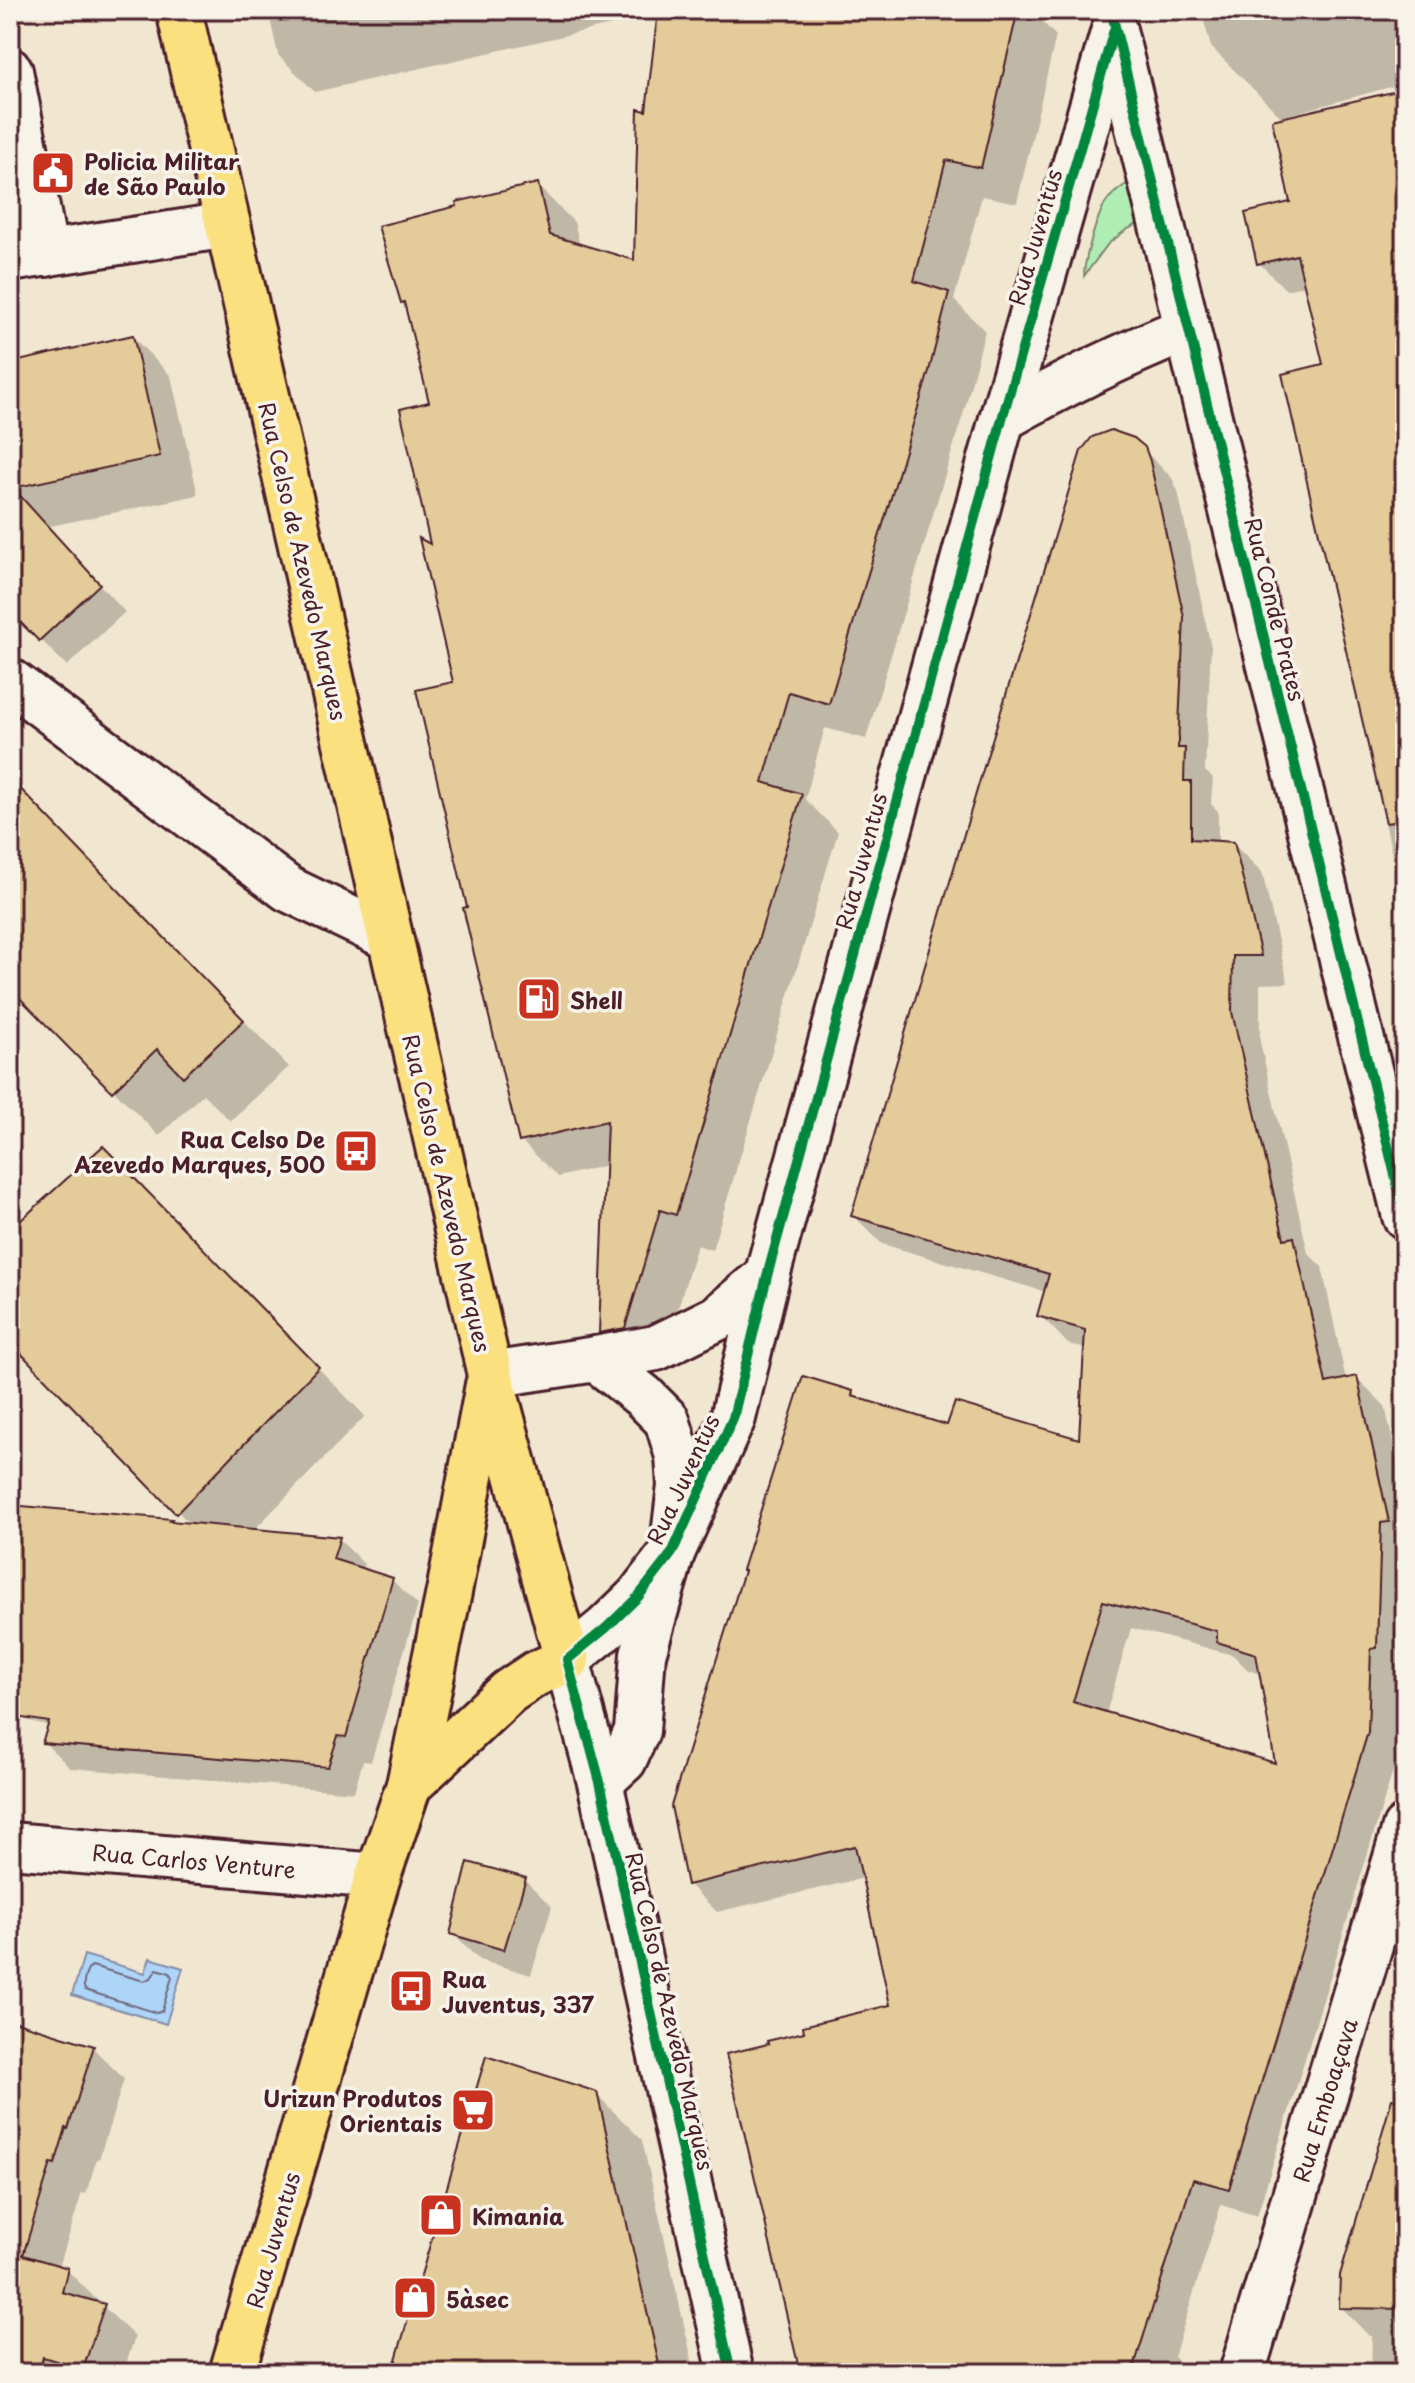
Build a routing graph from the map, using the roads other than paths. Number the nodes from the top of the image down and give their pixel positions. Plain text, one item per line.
1 (179, 10) edge
2 (1112, 20) edge
3 (10, 71) edge
4 (228, 225) junction
5 (28, 257) edge
6 (1187, 329) junction
7 (1002, 419) junction
8 (10, 681) edge
9 (390, 938) junction
10 (1405, 1216) edge
11 (767, 1276) junction
12 (596, 1359) junction
13 (490, 1375) junction
14 (672, 1553) junction
15 (567, 1660) junction
16 (600, 1782) junction
17 (409, 1785) junction
18 (1405, 1828) edge
19 (10, 1845) edge
20 (378, 1876) junction
21 (232, 2373) edge
22 (731, 2373) edge
23 (1242, 2373) edge

1 - 4 main road, Rua Celso de Azevedo Marques
2 - 6 street, Rua Conde Prates
2 - 7 street, Rua Juventus
3 - 5 street
4 - 5 street
4 - 9 main road, Rua Celso de Azevedo Marques
6 - 7 street
6 - 10 street, Rua Conde Prates
7 - 11 street, Rua Juventus
8 - 9 street
9 - 13 main road, Rua Celso de Azevedo Marques
11 - 12 street
11 - 14 street, Rua Juventus
12 - 13 street
12 - 14 street
13 - 15 main road, Rua Celso de Azevedo Marques
13 - 17 main road, Rua Juventus
14 - 15 street, Rua Juventus
14 - 16 street
15 - 16 street, Rua Celso de Azevedo Marques
15 - 17 main road, Rua Juventus
16 - 22 street, Rua Celso de Azevedo Marques
17 - 20 main road, Rua Juventus
18 - 23 street, Rua Emboaçava
19 - 20 street, Rua Carlos Venture
20 - 21 main road, Rua Juventus

